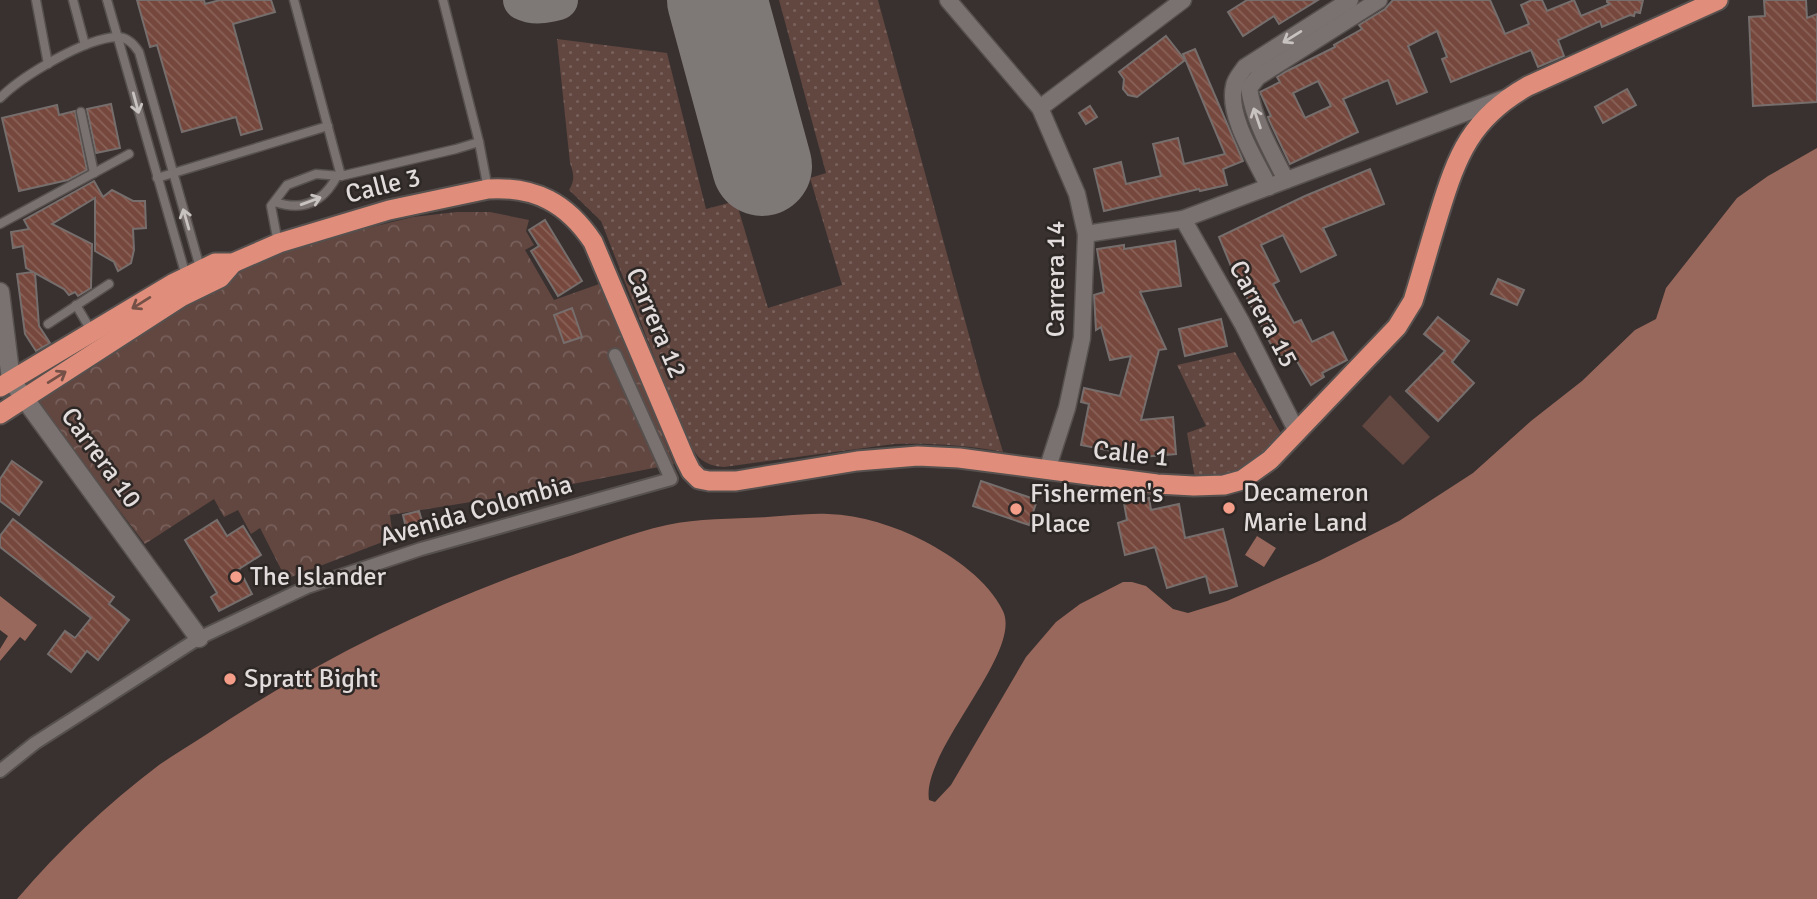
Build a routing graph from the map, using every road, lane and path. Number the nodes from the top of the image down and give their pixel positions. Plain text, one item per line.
1 (36, 0) edge
2 (73, 0) edge
3 (107, 0) edge
4 (294, 0) edge
5 (443, 0) edge
6 (948, 0) edge
7 (1350, 0) edge
8 (1379, 0) edge
9 (1718, 0) edge
10 (1181, 1) edge
11 (117, 37) junction
12 (85, 45) junction
13 (48, 64) junction
14 (1242, 86) junction
15 (0, 88) edge
16 (10, 88) junction
17 (1510, 96) junction
18 (0, 98) edge
19 (1040, 108) junction
20 (81, 112) dead end
21 (328, 126) junction
22 (479, 142) junction
23 (129, 154) dead end
24 (94, 173) junction
25 (173, 173) junction
26 (339, 176) junction
27 (157, 178) junction
28 (1286, 180) junction
29 (1269, 187) junction
30 (488, 189) junction
31 (549, 199) joint
32 (275, 202) junction
33 (1183, 219) junction
34 (0, 224) edge
35 (1086, 234) junction
36 (279, 243) junction
37 (196, 280) junction
38 (109, 284) dead end
39 (0, 292) edge
40 (76, 305) junction
41 (48, 324) dead end
42 (98, 341) junction
43 (615, 355) dead end
44 (6, 384) edge
45 (24, 398) junction
46 (0, 414) edge
47 (1297, 432) junction
48 (1047, 470) junction
49 (699, 479) joint
50 (199, 638) junction
51 (0, 771) edge

1 - 13 lane
2 - 12 lane
3 - 11 lane
4 - 21 lane
5 - 22 lane
6 - 19 street, Carrera 14
7 -> 14 street
8 - 14 street
9 - 17 highway, Calle 1
10 - 19 street
11 - 12 lane
11 - 25 lane
11 -> 27 lane
12 - 13 lane
13 - 16 lane
28 -> 14 street
14 - 29 street
15 - 16 lane
16 - 18 lane
17 - 28 street
17 - 47 highway, Calle 1
19 - 35 street, Carrera 14
20 - 24 lane
21 - 25 lane
21 - 26 lane
22 - 26 lane
22 - 30 lane
23 - 24 lane
24 - 34 lane
25 - 27 lane
37 -> 25 lane
26 - 32 lane
32 -> 26 lane
27 - 37 lane
28 - 29 street
29 - 33 street
30 - 31 highway, Calle 3
30 - 36 highway, Calle 3
31 - 49 highway, Carrera 12
32 - 36 lane
33 - 35 street
33 - 47 street, Carrera 15
35 - 48 street, Carrera 14
36 - 37 highway, Calle 3
37 - 42 highway, Calle 3
38 - 40 lane
39 - 44 street, Carrera 10
40 - 41 lane
40 - 42 lane
42 - 44 highway, Calle 3
45 -> 42 highway, Calle 3
43 - 50 street, Avenida Colombia
44 - 45 street, Carrera 10
45 - 46 highway, Calle 3
45 - 50 street, Carrera 10
47 - 48 highway, Calle 1
48 - 49 highway, Calle 1
50 - 51 street, Avenida Colombia

